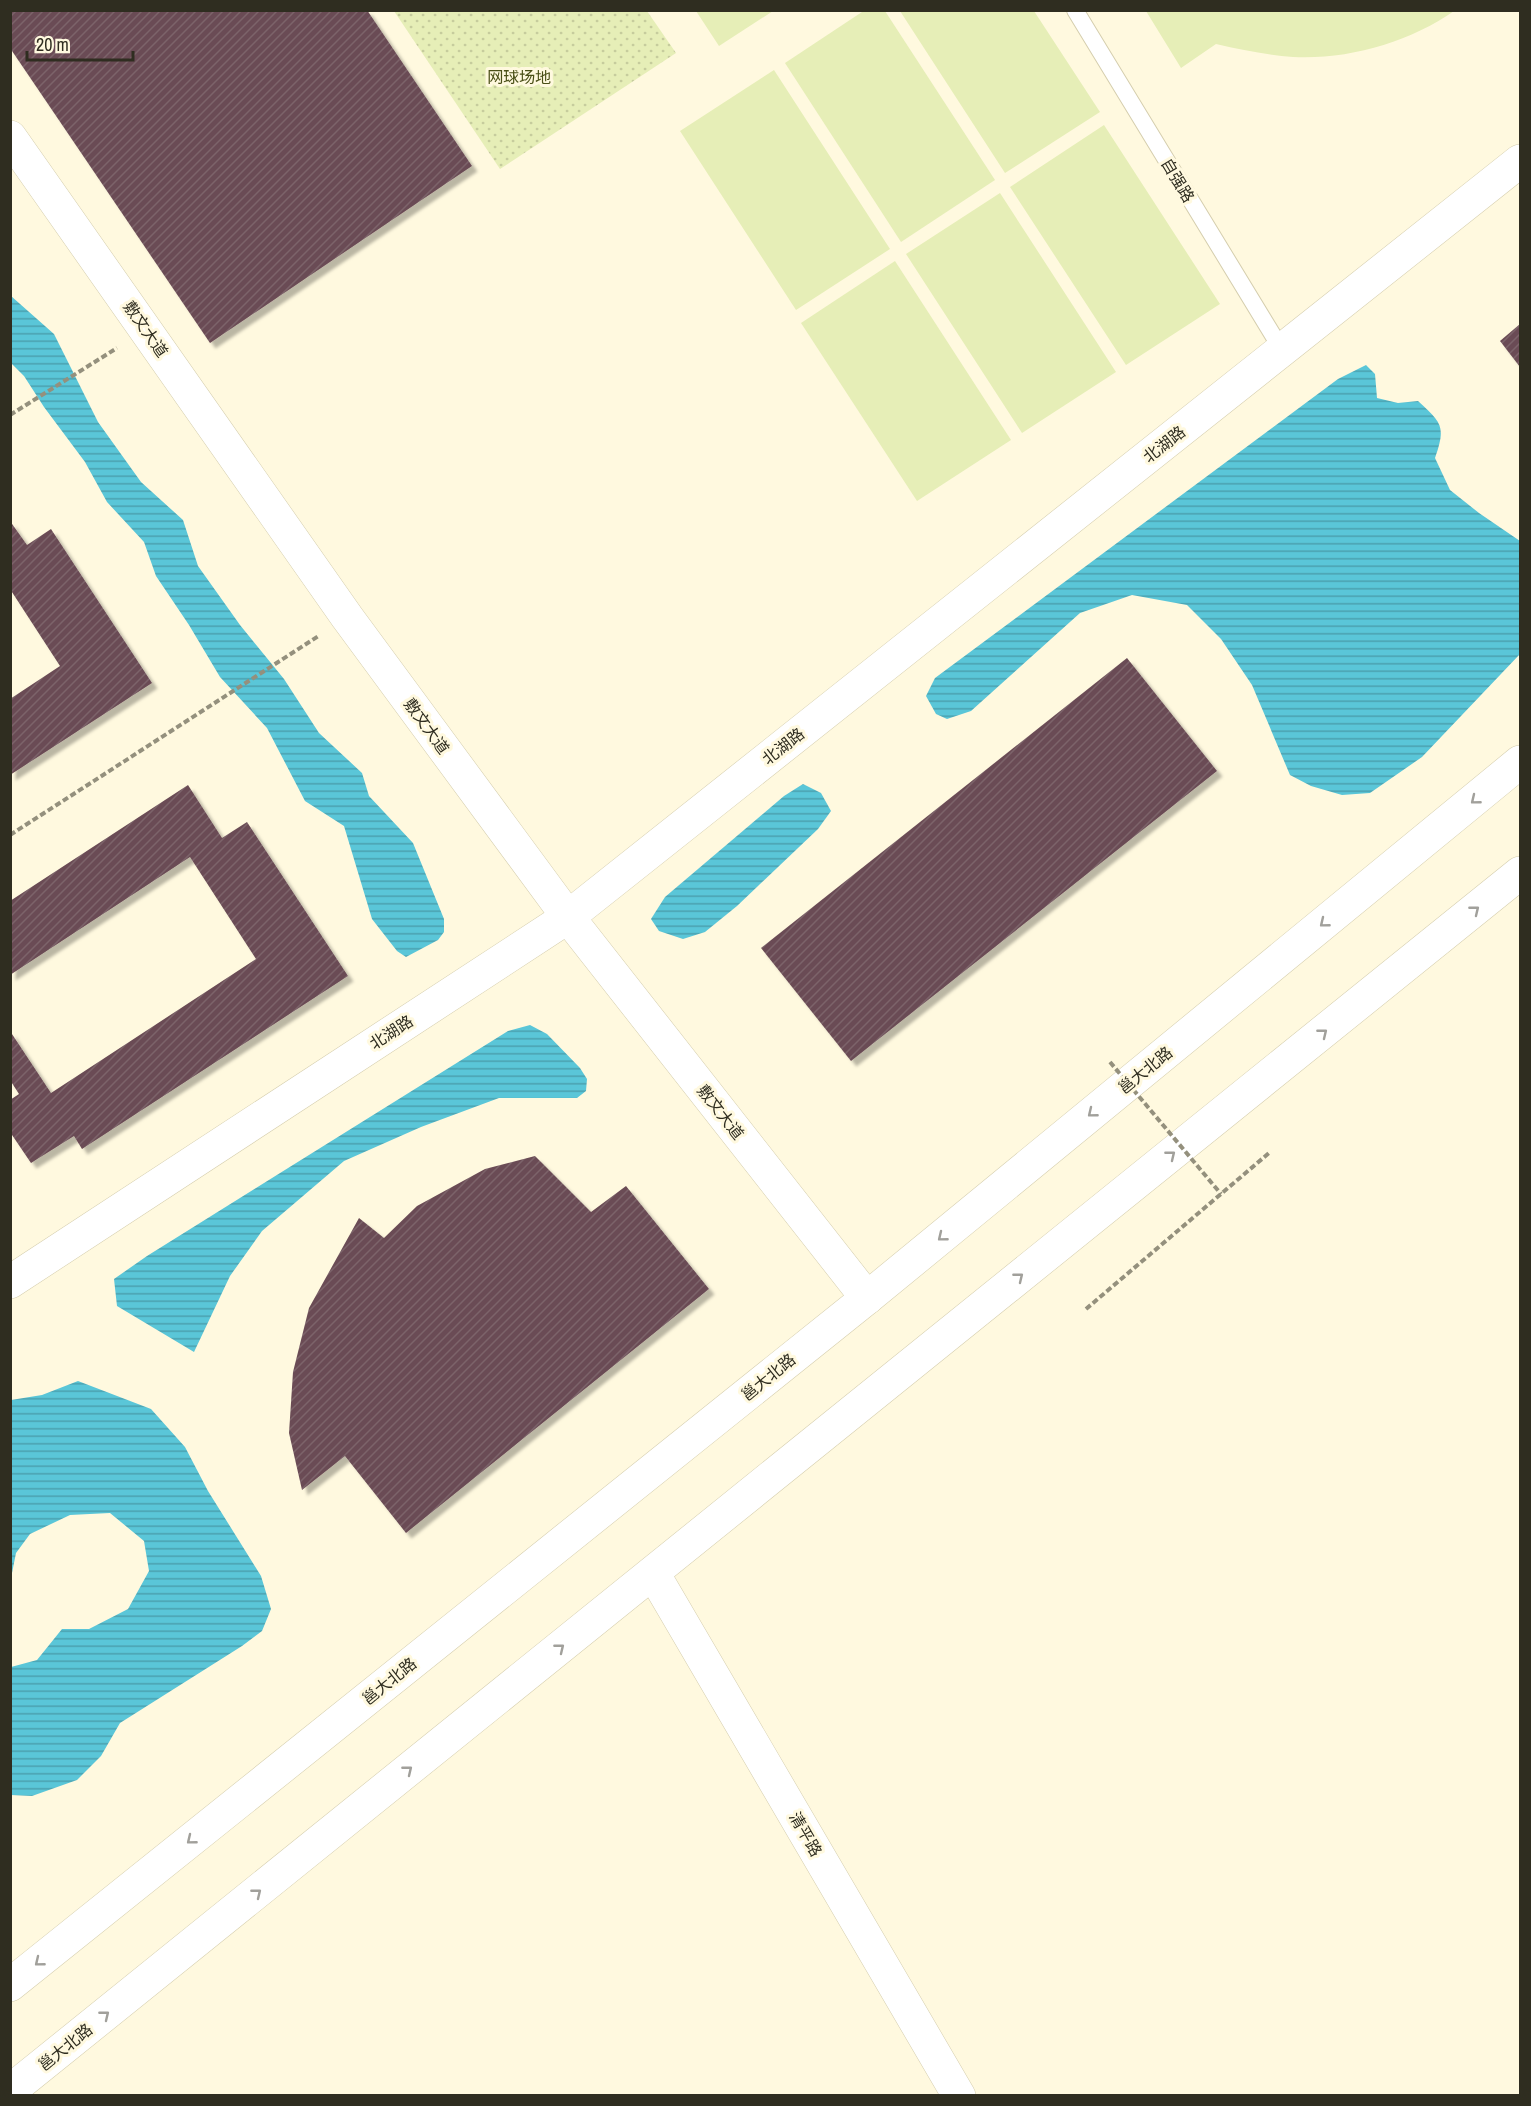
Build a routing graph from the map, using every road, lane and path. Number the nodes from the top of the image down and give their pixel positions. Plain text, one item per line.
1 (1075, 10) edge
2 (10, 136) edge
3 (1521, 161) edge
4 (1282, 350) junction
5 (103, 356) dead end
6 (12, 414) edge
7 (300, 648) dead end
8 (1521, 762) edge
9 (10, 836) edge
10 (1521, 873) edge
11 (568, 917) junction
12 (1110, 1062) dead end
13 (1269, 1153) dead end
14 (1221, 1194) junction
15 (10, 1282) edge
16 (867, 1298) junction
17 (1086, 1309) dead end
18 (653, 1573) junction
19 (10, 1984) edge
20 (10, 2091) edge
21 (959, 2096) edge

1 - 4 lane, 自强路
2 - 11 street, 敷文大道
3 - 4 street, 北湖路
4 - 11 street, 北湖路
5 - 6 path
7 - 9 path
8 -> 16 street, 邕大北路
18 -> 10 street, 邕大北路
11 - 15 street, 北湖路
11 - 16 street, 敷文大道
12 - 14 path, bridge
13 - 14 path
14 - 17 path
16 -> 19 street, 邕大北路
20 -> 18 street, 邕大北路
18 - 21 street, 清平路

